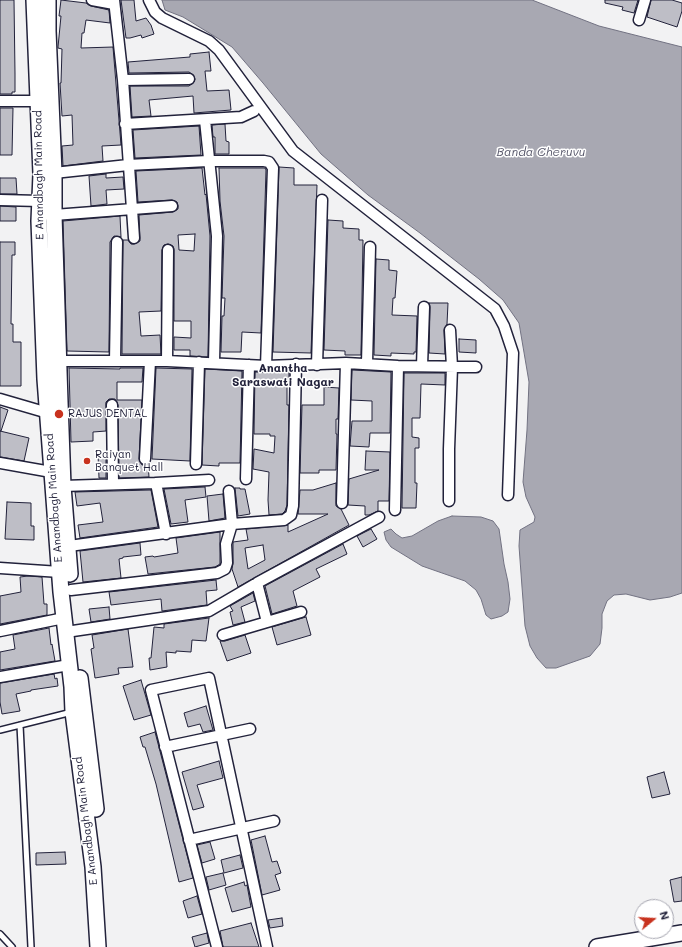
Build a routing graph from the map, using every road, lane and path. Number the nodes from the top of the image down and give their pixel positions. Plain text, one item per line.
1 (34, 0) edge
2 (48, 0) edge
3 (92, 0) edge
4 (150, 0) edge
5 (645, 0) edge
6 (114, 2) edge
7 (639, 20) dead end
8 (189, 79) dead end
9 (123, 80) junction
10 (0, 101) edge
11 (38, 101) junction
12 (254, 110) dead end
13 (205, 120) junction
14 (125, 124) junction
15 (208, 161) junction
16 (128, 165) junction
17 (54, 173) junction
18 (0, 200) edge
19 (322, 200) dead end
20 (40, 201) junction
21 (172, 206) dead end
22 (132, 209) junction
23 (54, 214) junction
24 (134, 238) dead end
25 (117, 242) dead end
26 (370, 247) dead end
27 (168, 250) dead end
28 (424, 307) dead end
29 (450, 330) dead end
30 (52, 361) junction
31 (115, 361) junction
32 (150, 361) junction
33 (168, 361) junction
34 (199, 362) junction
35 (214, 362) junction
36 (346, 363) junction
37 (367, 363) junction
38 (296, 364) junction
39 (249, 365) junction
40 (317, 365) junction
41 (266, 366) junction
42 (398, 366) junction
43 (422, 366) junction
44 (452, 367) junction
45 (476, 367) dead end
46 (0, 399) edge
47 (112, 405) dead end
48 (48, 413) junction
49 (145, 459) dead end
50 (0, 463) edge
51 (196, 464) dead end
52 (60, 477) junction
53 (246, 479) dead end
54 (209, 480) dead end
55 (156, 483) junction
56 (113, 484) junction
57 (229, 491) dead end
58 (508, 495) dead end
59 (449, 501) dead end
60 (342, 503) dead end
61 (395, 510) dead end
62 (379, 517) dead end
63 (232, 524) junction
64 (166, 534) junction
65 (69, 546) junction
66 (0, 568) edge
67 (60, 572) junction
68 (257, 583) junction
69 (71, 590) junction
70 (301, 612) dead end
71 (267, 622) junction
72 (69, 627) junction
73 (0, 631) edge
74 (223, 635) dead end
75 (69, 665) junction
76 (0, 677) edge
77 (73, 712) junction
78 (20, 725) junction
79 (0, 730) edge
80 (250, 730) dead end
81 (221, 735) junction
82 (165, 747) junction
83 (274, 821) dead end
84 (242, 828) junction
85 (189, 840) junction
86 (682, 933) edge
87 (0, 934) edge
88 (12, 947) edge
89 (31, 947) edge
90 (98, 947) edge
91 (109, 947) edge
92 (217, 947) edge
93 (268, 947) edge
94 (597, 947) edge

1 - 11 street, E Anandbagh Main Road
2 - 17 street, E Anandbagh Main Road
3 - 6 street
4 - 58 street
5 - 7 street
6 - 9 street
8 - 9 street
9 - 14 street
10 - 11 street
11 - 20 street, E Anandbagh Main Road
12 - 13 street
13 - 14 street
13 - 15 street
14 - 16 street
15 - 16 street
15 - 35 street
15 - 41 street
16 - 17 street
16 - 22 street
17 - 23 street, E Anandbagh Main Road
18 - 20 street
19 - 40 street
20 - 30 street, E Anandbagh Main Road
21 - 22 street
22 - 23 street
22 - 24 street
23 - 30 street, E Anandbagh Main Road
25 - 31 street
26 - 37 street
27 - 33 street
28 - 43 street
29 - 44 street
30 - 31 street
30 - 48 street, E Anandbagh Main Road
30 - 52 street, E Anandbagh Main Road
31 - 32 street
32 - 33 street
32 - 49 street
33 - 34 street
34 - 35 street
34 - 51 street
35 - 39 street
36 - 37 street
36 - 40 street
36 - 60 street
37 - 42 street
38 - 40 street
38 - 41 street
38 - 63 street
39 - 41 street
39 - 53 street
42 - 43 street
42 - 61 street
43 - 44 street
44 - 45 street
44 - 59 street
46 - 48 street
47 - 56 street
48 - 52 street, E Anandbagh Main Road
50 - 52 street
52 - 56 street
52 - 65 street, E Anandbagh Main Road
52 - 67 street, E Anandbagh Main Road
54 - 55 street
55 - 56 street
55 - 64 street
57 - 63 street
62 - 68 street
63 - 64 street
63 - 69 street
64 - 65 street
65 - 69 street, E Anandbagh Main Road
66 - 67 street
67 - 72 street, E Anandbagh Main Road
68 - 71 street
68 - 72 street
69 - 72 street, E Anandbagh Main Road
70 - 71 street
71 - 74 street
72 - 73 street
72 - 75 street, E Anandbagh Main Road
72 - 91 street, E Anandbagh Main Road
75 - 76 street
75 - 77 street, E Anandbagh Main Road
77 - 78 lane
77 - 90 street, E Anandbagh Main Road
78 - 79 lane
78 - 89 lane
80 - 81 street
81 - 82 street
81 - 82 street
81 - 84 street
82 - 85 street
83 - 84 street
84 - 85 street
84 - 93 street
85 - 92 street
86 - 94 street
87 - 88 lane

